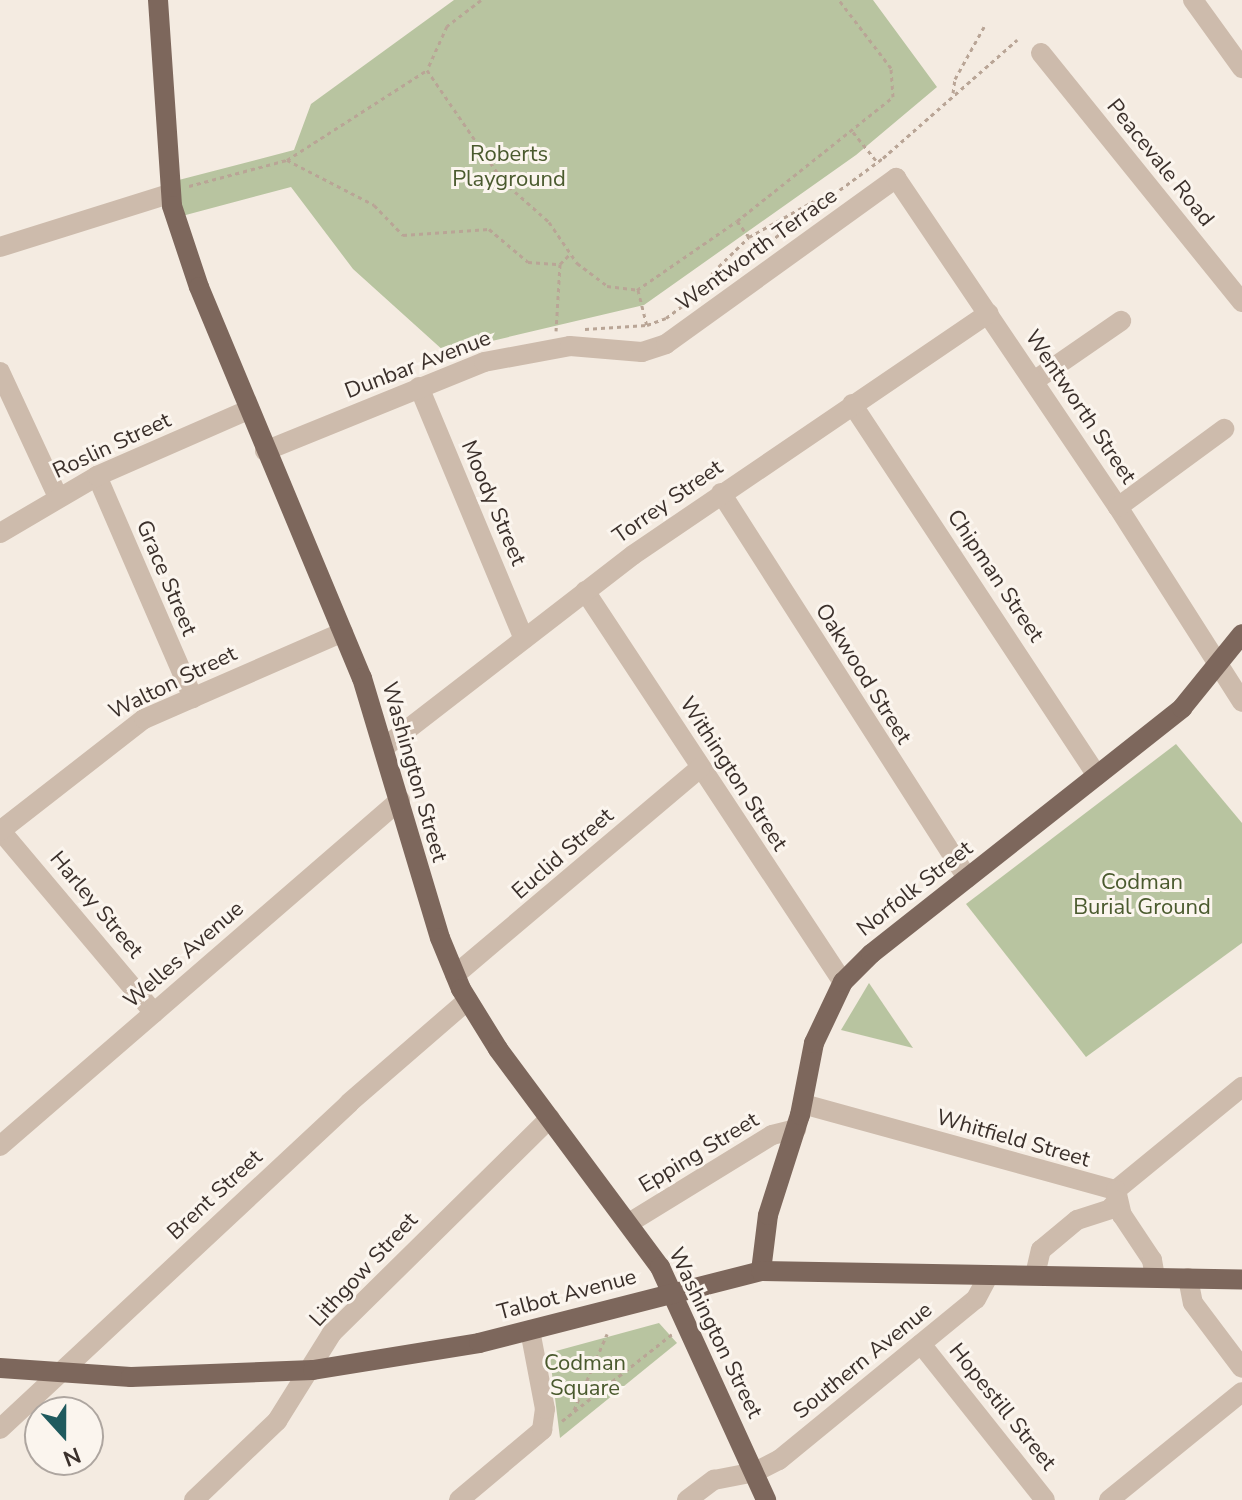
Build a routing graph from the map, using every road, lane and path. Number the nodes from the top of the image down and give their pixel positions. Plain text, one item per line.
1 (158, 0) edge
2 (481, 0) edge
3 (839, 0) edge
4 (1193, 0) edge
5 (984, 27) dead end
6 (1017, 40) dead end
7 (1041, 53) dead end
8 (1242, 68) edge
9 (427, 70) junction
10 (953, 93) junction
11 (853, 132) junction
12 (287, 160) junction
13 (878, 163) junction
14 (896, 178) joint
15 (169, 194) junction
16 (189, 201) dead end
17 (820, 207) junction
18 (737, 221) junction
19 (749, 237) junction
20 (0, 247) edge
21 (571, 253) junction
22 (560, 264) junction
23 (707, 289) junction
24 (637, 290) junction
25 (1242, 302) edge
26 (989, 313) junction
27 (1121, 321) dead end
28 (647, 325) junction
29 (563, 347) junction
30 (642, 352) joint
31 (1, 376) edge
32 (1034, 381) junction
33 (419, 387) junction
34 (852, 404) junction
35 (248, 410) junction
36 (1224, 429) dead end
37 (265, 451) junction
38 (97, 476) junction
39 (721, 493) junction
40 (58, 497) junction
41 (1118, 507) junction
42 (0, 533) edge
43 (585, 591) junction
44 (343, 632) junction
45 (1242, 634) edge
46 (524, 639) junction
47 (1219, 666) junction
48 (193, 698) junction
49 (1242, 702) edge
50 (386, 746) junction
51 (700, 768) junction
52 (1097, 776) junction
53 (400, 800) junction
54 (0, 830) edge
55 (967, 878) junction
56 (455, 975) junction
57 (843, 982) junction
58 (468, 1000) junction
59 (154, 1013) junction
60 (1242, 1087) edge
61 (803, 1104) junction
62 (550, 1118) junction
63 (796, 1129) junction
64 (0, 1146) edge
65 (1095, 1187) junction
66 (1116, 1195) junction
67 (1077, 1220) junction
68 (629, 1223) junction
69 (761, 1271) junction
70 (989, 1275) junction
71 (1035, 1275) junction
72 (1155, 1277) junction
73 (1188, 1278) junction
74 (1242, 1279) edge
75 (673, 1293) junction
76 (530, 1330) junction
77 (675, 1332) dead end
78 (607, 1334) dead end
79 (921, 1344) junction
80 (0, 1368) edge
81 (1242, 1368) edge
82 (313, 1370) junction
83 (61, 1373) junction
84 (1242, 1392) edge
85 (572, 1414) junction
86 (558, 1422) dead end
87 (0, 1429) edge
88 (755, 1472) junction
89 (194, 1500) edge
90 (459, 1500) edge
91 (687, 1500) edge
92 (766, 1500) edge
93 (1045, 1500) edge
94 (1109, 1500) edge

1 - 15 main road, Washington Street
2 - 9 path
3 - 11 path
4 - 8 street
5 - 10 path
6 - 10 path
7 - 25 street, Peacevale Road
9 - 12 path
9 - 21 path
10 - 13 path
11 - 13 path
11 - 18 path
12 - 16 path
12 - 22 path
13 - 17 path
14 - 26 street, Wentworth Street
14 - 30 street, Wentworth Terrace
15 - 20 street
15 - 35 main road, Washington Street
17 - 19 path
17 - 23 path
18 - 19 path
18 - 24 path
19 - 23 path
21 - 22 path
21 - 24 path
22 - 29 path
23 - 28 path
24 - 28 path
26 - 32 street, Wentworth Street
26 - 34 street, Torrey Street
27 - 32 street
28 - 29 path
29 - 30 street, Dunbar Avenue
29 - 33 street, Dunbar Avenue
31 - 40 street
32 - 41 street, Wentworth Street
33 - 37 street, Dunbar Avenue
33 - 46 street, Moody Street
34 - 39 street, Torrey Street
34 - 52 street, Chipman Street
35 - 37 main road, Washington Street
35 - 38 street, Roslin Street
36 - 41 street
37 - 44 main road, Washington Street
38 - 40 street, Roslin Street
38 - 48 street, Grace Street
39 - 43 street, Torrey Street
39 - 55 street, Oakwood Street
40 - 42 street, Roslin Street
41 - 47 street, Wentworth Street
43 - 46 street, Torrey Street
43 - 51 street, Withington Street
44 - 48 street, Walton Street
44 - 50 main road, Washington Street
45 - 47 main road, Norfolk Street
46 - 50 street, Torrey Street
47 - 49 street, Wentworth Street
47 - 52 main road, Norfolk Street
48 - 54 street, Walton Street
50 - 53 main road, Washington Street
51 - 56 street, Euclid Street
51 - 57 street, Withington Street
52 - 55 main road, Norfolk Street
53 - 56 main road, Washington Street
53 - 59 street, Welles Avenue
54 - 59 street, Harley Street
55 - 57 main road, Norfolk Street
56 - 58 main road, Washington Street
57 - 61 main road, Norfolk Street
58 - 62 main road, Washington Street
58 - 83 street, Brent Street
59 - 64 street, Welles Avenue
60 - 66 street
61 - 63 main road, Norfolk Street
61 - 65 street, Whitfield Street
62 - 68 main road, Washington Street
62 - 82 street, Lithgow Street
63 - 68 street, Epping Street
63 - 69 main road, Norfolk Street
65 - 66 street, Whitfield Street
65 - 67 street
66 - 67 street
66 - 72 street
67 - 71 street
68 - 75 main road, Washington Street
69 - 70 main road, Talbot Avenue
69 - 75 main road, Talbot Avenue
70 - 71 main road, Talbot Avenue
70 - 79 street, Southern Avenue
71 - 72 main road, Talbot Avenue
72 - 73 main road, Talbot Avenue
73 - 74 main road, Talbot Avenue
73 - 81 street
75 - 76 main road, Talbot Avenue
75 - 88 main road, Washington Street
76 - 82 main road, Talbot Avenue
76 - 90 street
77 - 85 path
78 - 85 path
79 - 88 street, Southern Avenue
79 - 93 street, Hopestill Street
80 - 83 main road, Talbot Avenue
82 - 83 main road, Talbot Avenue
82 - 89 street, Lithgow Street
83 - 87 street, Brent Street
84 - 94 street
85 - 86 path
88 - 91 street, Southern Avenue
88 - 92 main road, Washington Street

